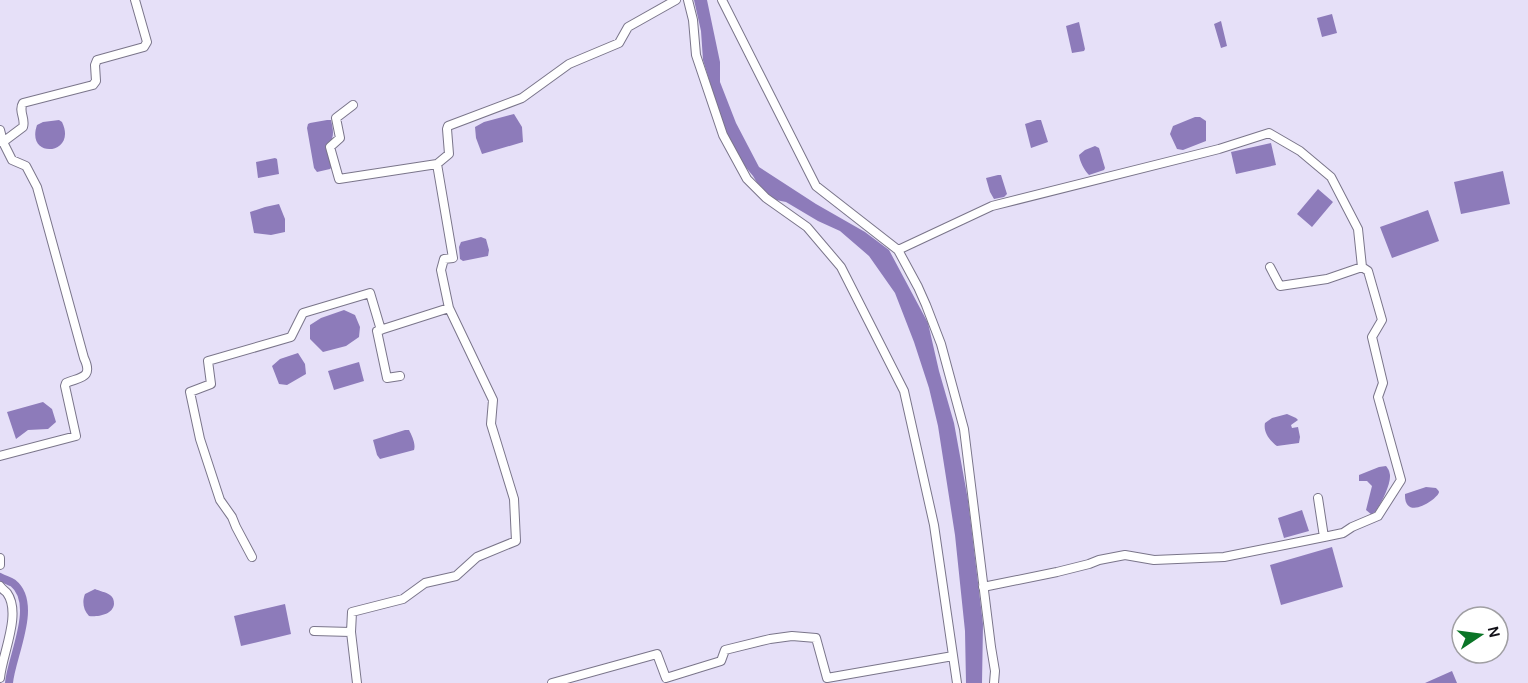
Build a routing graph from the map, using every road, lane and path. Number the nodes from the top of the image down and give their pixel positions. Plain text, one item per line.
1 (135, 0) edge
2 (676, 0) edge
3 (688, 0) edge
4 (722, 0) edge
5 (353, 105) dead end
6 (0, 130) edge
7 (1, 142) edge
8 (437, 164) junction
9 (898, 250) junction
10 (1270, 267) dead end
11 (1362, 267) junction
12 (449, 308) junction
13 (381, 330) junction
14 (400, 376) dead end
15 (0, 456) edge
16 (1318, 498) dead end
17 (1324, 537) junction
18 (252, 557) dead end
19 (0, 558) edge
20 (0, 565) edge
21 (0, 586) edge
22 (983, 587) junction
23 (314, 631) dead end
24 (351, 632) junction
25 (953, 657) junction
26 (0, 678) edge
27 (357, 683) edge
28 (552, 683) edge
29 (957, 683) edge
30 (994, 683) edge

1 - 7 street
2 - 8 street
3 - 25 street
4 - 9 street
5 - 8 street
6 - 7 street
7 - 15 street
8 - 12 street
9 - 11 street
9 - 22 street
10 - 11 street
11 - 17 street
12 - 13 street
12 - 24 street
13 - 14 street
13 - 18 street
16 - 17 street
17 - 22 street
19 - 20 street
21 - 26 street
22 - 30 street
23 - 24 street
24 - 27 street
25 - 28 street
25 - 29 street

